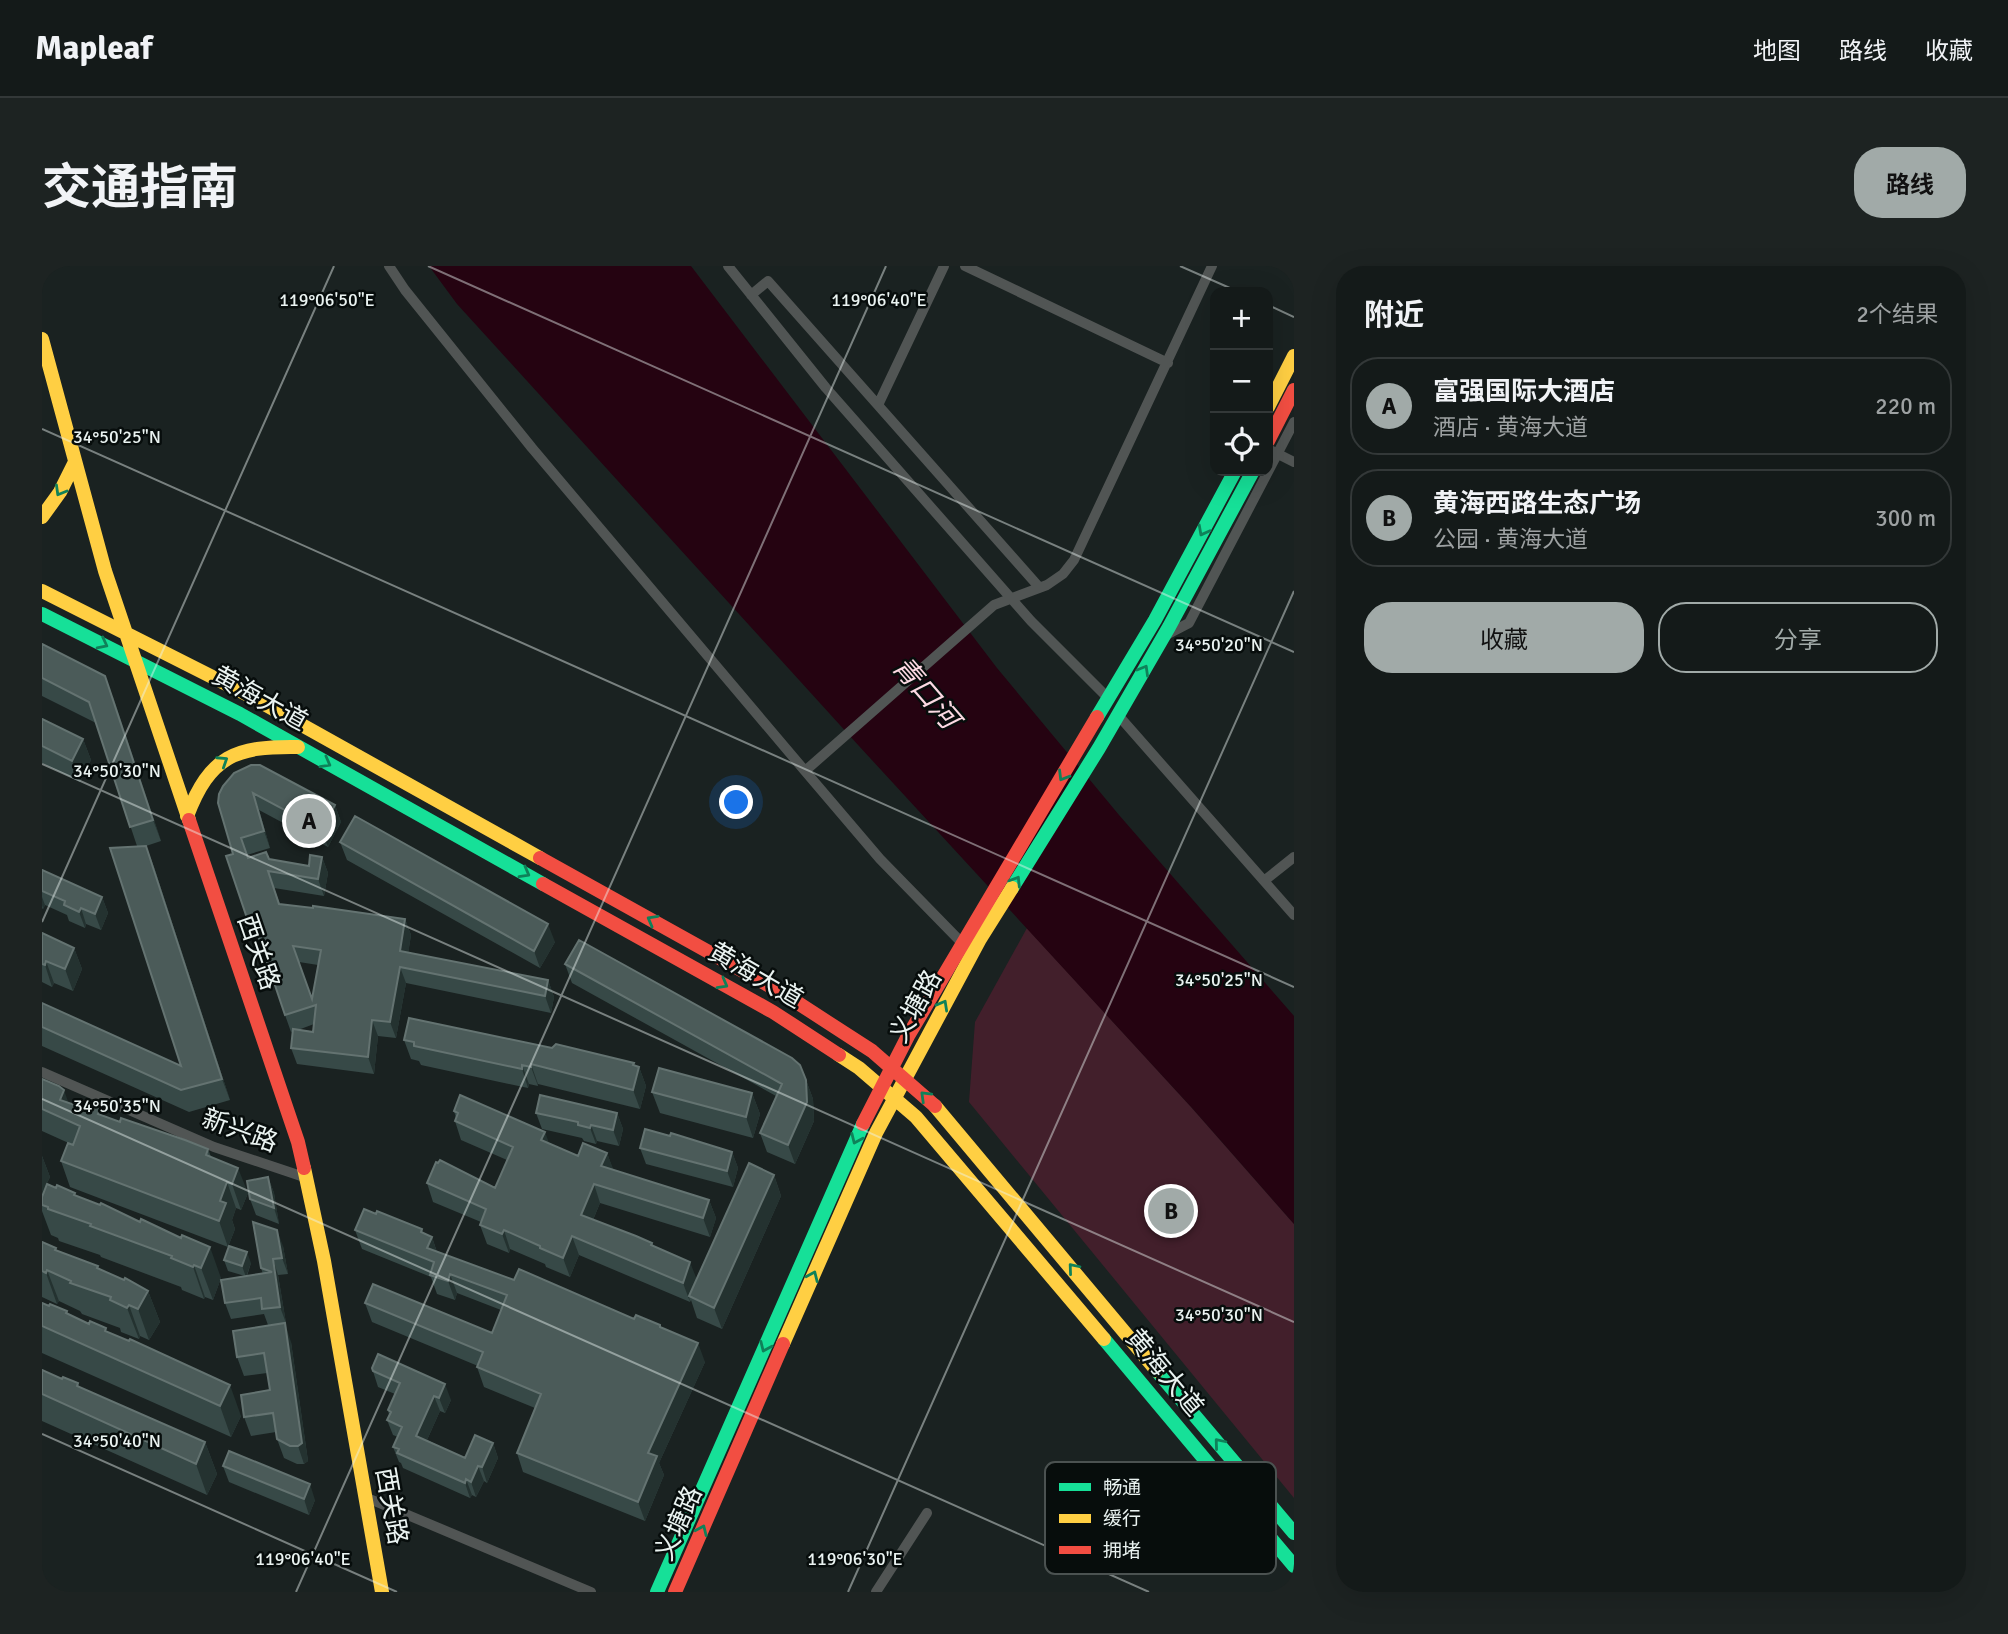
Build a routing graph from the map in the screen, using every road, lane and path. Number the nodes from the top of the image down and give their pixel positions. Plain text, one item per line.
1 (390, 266) edge
2 (728, 266) edge
3 (944, 266) edge
4 (965, 266) edge
5 (1212, 266) edge
6 (751, 295) junction
7 (42, 339) edge
8 (1294, 356) edge
9 (1168, 363) junction
10 (1294, 390) edge
11 (1273, 397) edge
12 (878, 405) junction
13 (1294, 422) edge
14 (1273, 431) edge
15 (1273, 451) edge
16 (75, 462) junction
17 (1294, 462) edge
18 (1232, 476) edge
19 (1249, 476) edge
20 (1261, 476) edge
21 (42, 517) edge
22 (1040, 587) junction
23 (42, 591) edge
24 (1010, 597) junction
25 (42, 614) edge
26 (125, 632) junction
27 (1164, 636) junction
28 (134, 660) junction
29 (1109, 699) junction
30 (1118, 715) junction
31 (298, 747) junction
32 (805, 771) junction
33 (187, 816) junction
34 (1294, 857) edge
35 (1264, 881) junction
36 (1294, 915) edge
37 (975, 933) junction
38 (962, 943) junction
39 (892, 1067) junction
40 (42, 1072) edge
41 (904, 1077) junction
42 (882, 1086) junction
43 (895, 1097) junction
44 (307, 1178) junction
45 (1207, 1462) edge
46 (1235, 1462) edge
47 (365, 1497) junction
48 (1276, 1511) edge
49 (927, 1513) dead end
50 (1294, 1533) edge
51 (1276, 1544) edge
52 (1294, 1566) edge
53 (382, 1592) edge
54 (591, 1592) edge
55 (657, 1592) edge
56 (675, 1592) edge
57 (876, 1592) edge

1 - 32 street
2 - 6 street
3 - 12 street
4 - 9 street
5 - 9 street
6 - 12 street
6 - 24 street
7 - 16 main road, 西关路
8 - 11 main road
9 - 22 street
10 - 14 main road
12 - 22 street
13 - 15 street
15 - 17 street
16 -> 21 main road
16 - 26 main road, 西关路
18 -> 29 main road, 义塘路
19 - 27 main road, 义塘路
20 - 27 street
22 - 24 street
23 - 26 main road, 黄海大道
24 - 29 street
24 - 32 street
25 -> 28 main road, 黄海大道
26 - 28 main road, 西关路
39 -> 26 main road, 黄海大道
30 -> 27 main road, 义塘路
28 - 31 main road, 黄海大道
28 - 33 main road, 西关路
29 -> 37 main road, 义塘路
30 - 35 street
37 -> 30 main road, 义塘路
33 -> 31 main road
31 -> 42 main road, 黄海大道
32 - 38 street
33 - 44 main road, 西关路
34 - 35 street
35 - 36 street
37 - 38 main road, 义塘路
41 -> 37 main road, 义塘路
38 - 39 main road, 义塘路
39 - 41 main road, 黄海大道
39 - 42 main road, 义塘路
40 - 44 street, 新兴路
41 - 43 main road, 义塘路
46 -> 41 main road, 黄海大道
42 - 43 main road, 黄海大道
42 -> 55 main road, 义塘路
43 - 45 main road, 黄海大道
56 -> 43 main road, 义塘路
44 - 47 main road, 西关路
47 - 53 main road, 西关路
47 - 54 street
50 -> 48 main road, 黄海大道
49 - 57 street
51 - 52 main road, 黄海大道

